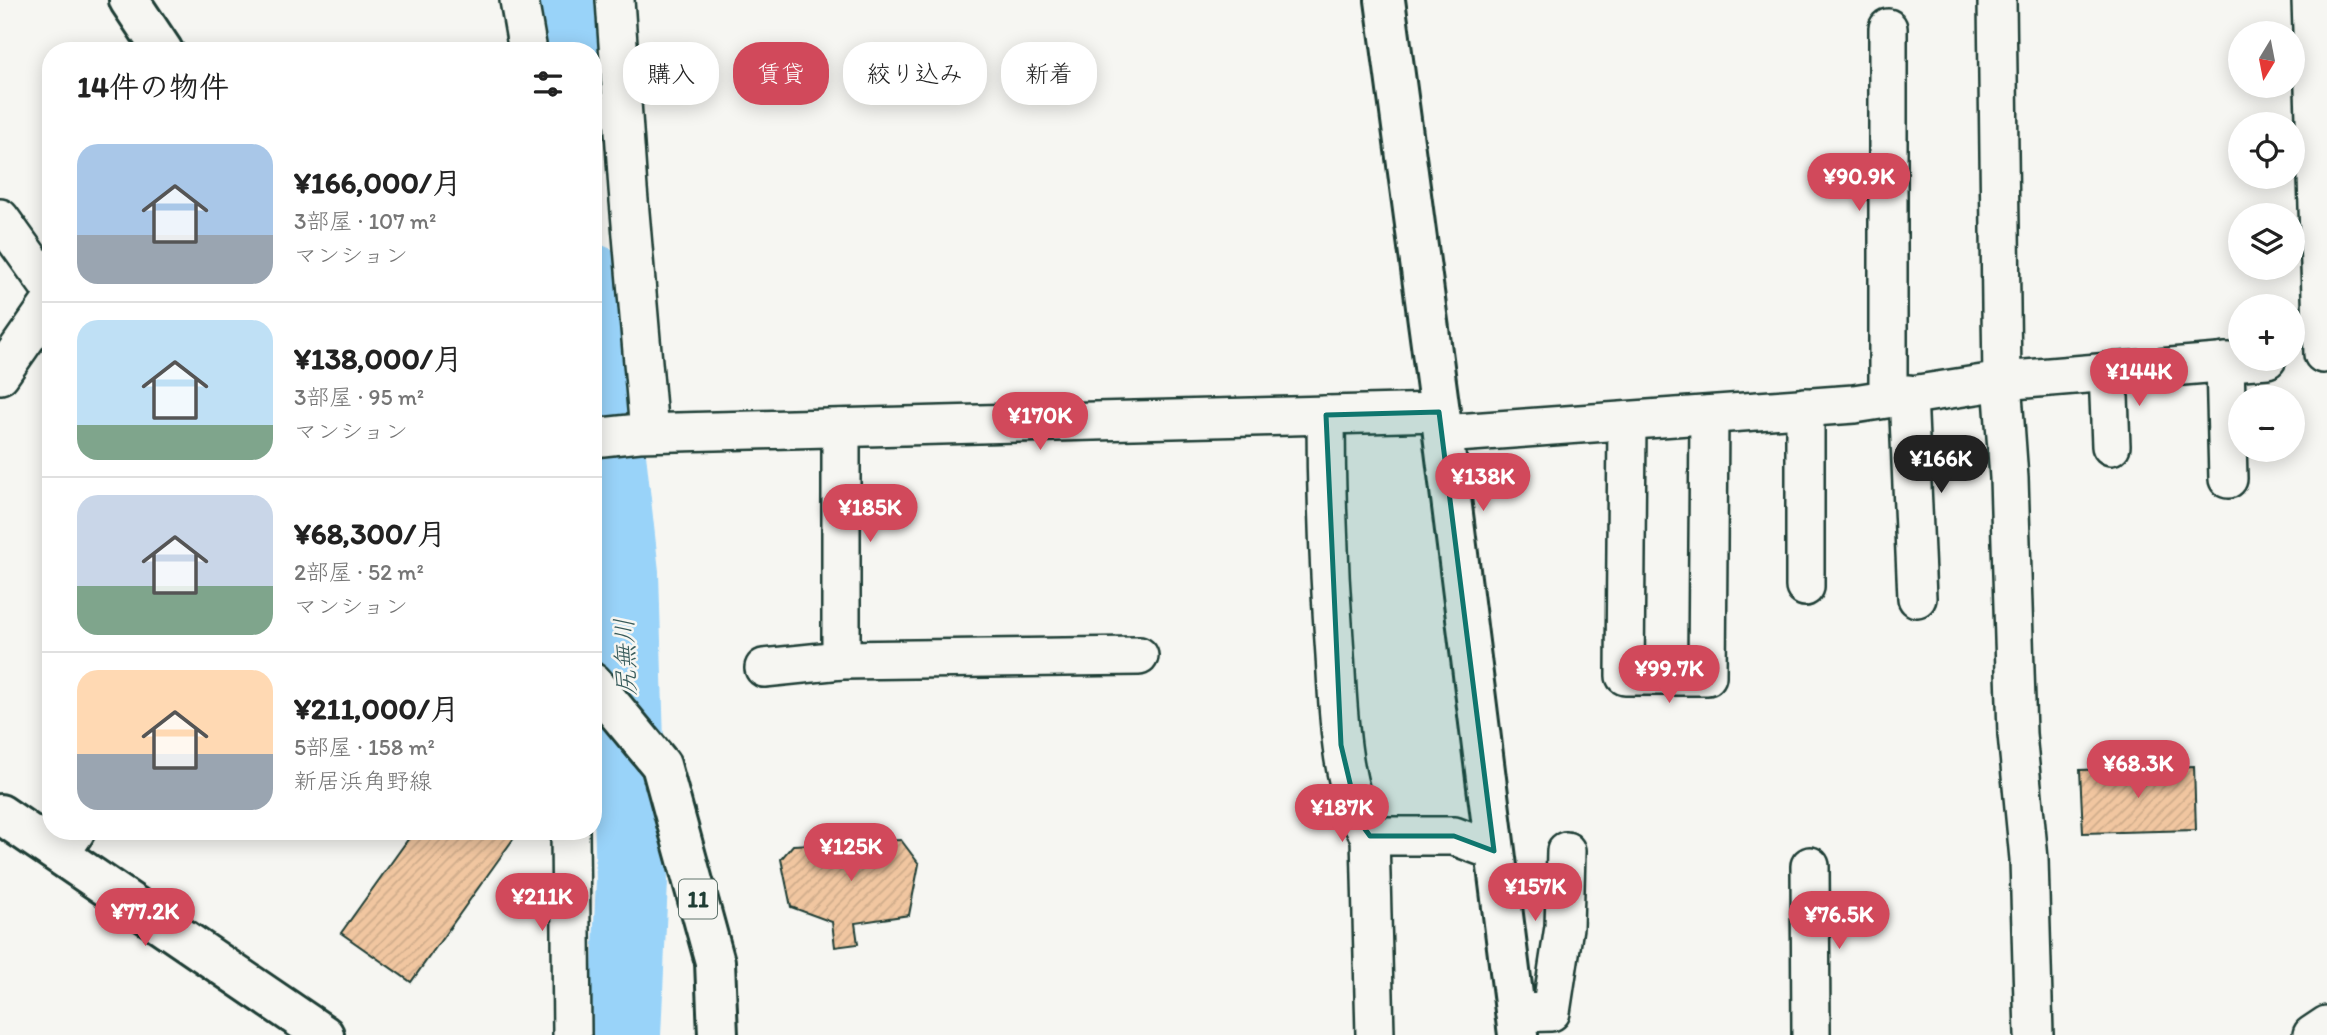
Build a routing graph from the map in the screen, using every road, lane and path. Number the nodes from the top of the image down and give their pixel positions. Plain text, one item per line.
1 (129, 0) edge
2 (519, 0) edge
3 (615, 0) edge
4 (1385, 0) edge
5 (1997, 0) edge
6 (2311, 0) edge
7 (1888, 28) dead end
8 (157, 42) edge
9 (526, 42) edge
10 (0, 218) edge
11 (42, 276) edge
12 (42, 315) edge
13 (2314, 355) edge
14 (2225, 362) junction
15 (2228, 362) edge
16 (2108, 372) junction
17 (0, 375) edge
18 (2002, 381) junction
19 (1898, 396) junction
20 (1805, 407) junction
21 (1326, 415) junction
22 (1709, 415) junction
23 (1627, 421) junction
24 (1441, 423) junction
25 (841, 428) junction
26 (644, 433) junction
27 (602, 437) edge
28 (2111, 446) dead end
29 (2228, 479) dead end
30 (1805, 587) dead end
31 (1917, 598) dead end
32 (1139, 656) dead end
33 (841, 660) junction
34 (764, 668) dead end
35 (602, 694) edge
36 (0, 814) edge
37 (42, 832) edge
38 (1370, 836) junction
39 (570, 840) edge
40 (68, 843) edge
41 (1566, 851) dead end
42 (1494, 852) junction
43 (1810, 866) dead end
44 (1516, 1024) edge
45 (2327, 1025) edge
46 (324, 1035) edge
47 (572, 1035) edge
48 (718, 1035) edge
49 (1376, 1035) edge
50 (1811, 1035) edge
51 (2034, 1035) edge
52 (2312, 1035) edge

1 - 8 street
2 - 9 street
3 - 26 street
4 - 24 street
5 - 18 street
6 - 13 street
7 - 19 street
10 - 11 street
12 - 17 street
14 - 15 street
14 - 16 street
14 - 29 street
16 - 18 street
16 - 28 street
18 - 19 street
18 - 51 street
19 - 20 street
19 - 31 street
20 - 22 street
20 - 30 street
21 - 24 street
21 - 25 street
21 - 38 street
22 - 23 street
22 - 23 street
23 - 24 street
24 - 42 street
25 - 26 street
25 - 33 street
26 - 27 street
32 - 33 street
33 - 34 street
35 - 48 street, 11
36 - 37 street
38 - 42 street
38 - 49 street
39 - 47 street
40 - 46 street
41 - 44 street
42 - 44 street
43 - 50 street
45 - 52 street

